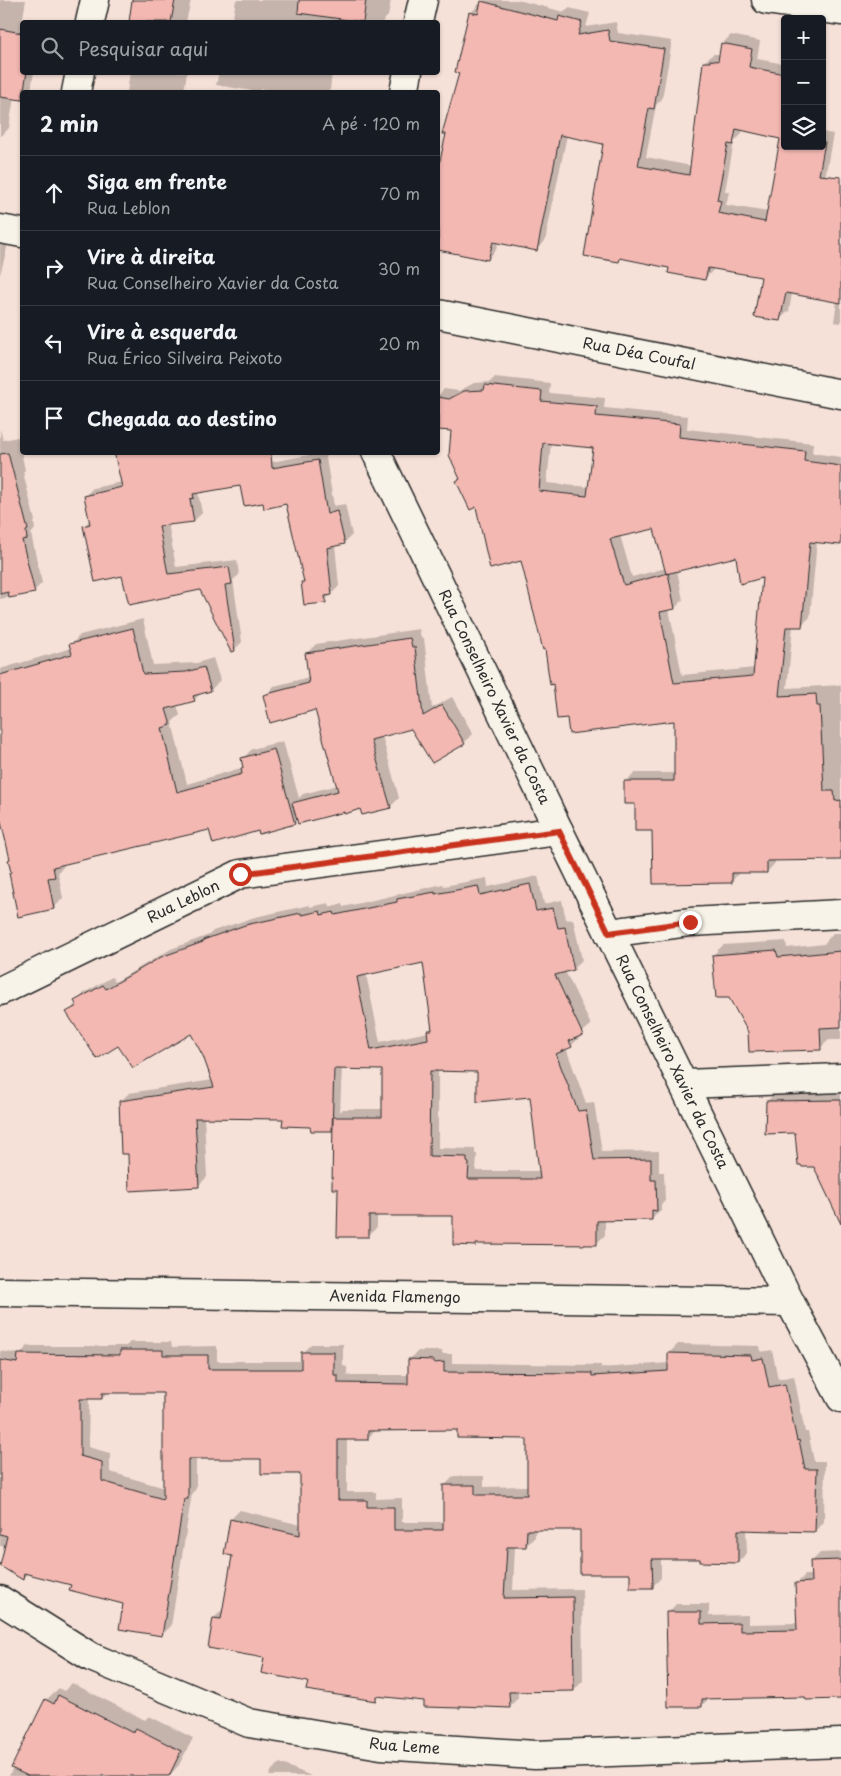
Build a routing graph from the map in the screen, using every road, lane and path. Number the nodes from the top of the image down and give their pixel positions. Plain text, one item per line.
1 (95, 0) edge
2 (423, 0) edge
3 (766, 0) edge
4 (841, 11) edge
5 (90, 20) edge
6 (418, 20) edge
7 (79, 75) edge
8 (407, 75) edge
9 (76, 90) edge
10 (404, 90) edge
11 (0, 229) edge
12 (20, 233) edge
13 (440, 314) edge
14 (841, 394) edge
15 (377, 455) edge
16 (559, 831) junction
17 (841, 914) edge
18 (609, 933) junction
19 (0, 992) edge
20 (841, 1078) edge
21 (684, 1084) junction
22 (0, 1292) edge
23 (790, 1302) junction
24 (841, 1398) edge
25 (0, 1600) edge
26 (841, 1743) edge

1 - 5 street
2 - 6 street
3 - 4 street
7 - 9 street
8 - 10 street
11 - 12 street
13 - 14 street, Rua Déa Coufal
15 - 16 street, Rua Conselheiro Xavier da Costa
16 - 18 street, Rua Conselheiro Xavier da Costa
16 - 19 street, Rua Leblon
17 - 18 street
18 - 21 street, Rua Conselheiro Xavier da Costa
20 - 21 street
21 - 23 street, Rua Conselheiro Xavier da Costa
22 - 23 street, Avenida Flamengo
23 - 24 street, Rua Conselheiro Xavier da Costa
25 - 26 street, Rua Leme

